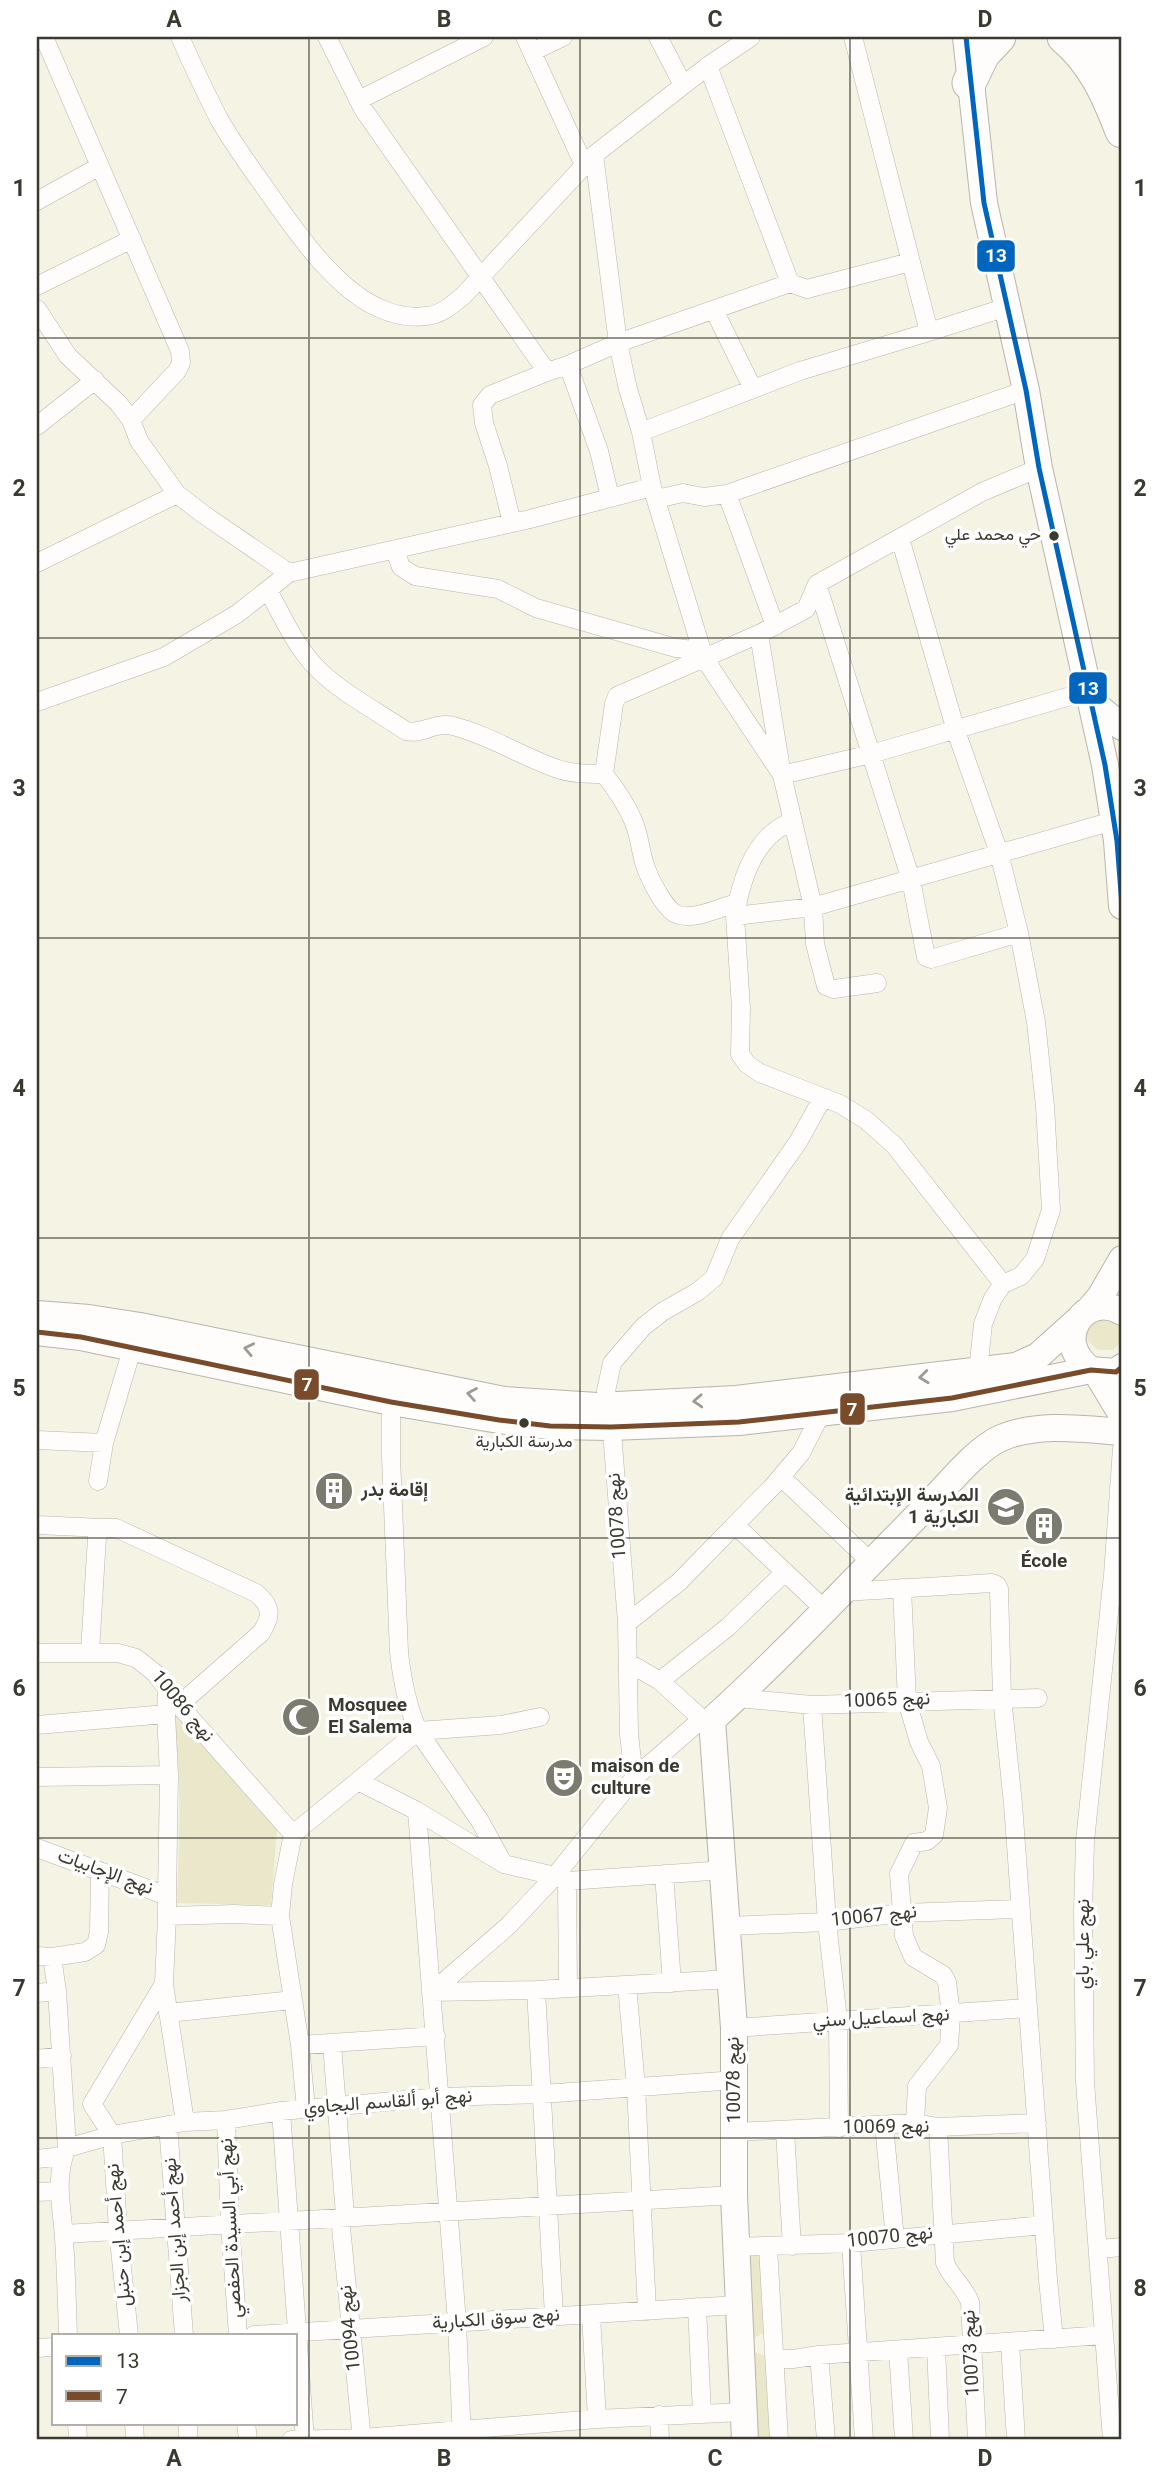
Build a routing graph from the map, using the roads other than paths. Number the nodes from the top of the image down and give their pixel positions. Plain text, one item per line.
1 (44, 37) edge
2 (180, 37) edge
3 (327, 37) edge
4 (484, 37) edge
5 (564, 37) edge
6 (658, 37) edge
7 (751, 37) edge
8 (853, 37) edge
9 (966, 37) edge
10 (999, 37) edge
11 (1063, 37) edge
12 (1103, 37) edge
13 (528, 44) edge
14 (708, 66) junction
15 (970, 83) junction
16 (683, 85) junction
17 (1122, 88) edge
18 (359, 100) junction
19 (1122, 131) edge
20 (589, 160) junction
21 (100, 166) junction
22 (37, 201) edge
23 (132, 239) junction
24 (910, 262) junction
25 (482, 278) junction
26 (790, 283) junction
27 (37, 286) edge
28 (1007, 307) junction
29 (37, 309) edge
30 (713, 310) junction
31 (929, 332) junction
32 (618, 343) junction
33 (568, 365) junction
34 (547, 372) junction
35 (94, 380) junction
36 (753, 389) junction
37 (1026, 390) junction
38 (131, 420) junction
39 (37, 426) edge
40 (641, 432) junction
41 (1039, 468) junction
42 (654, 493) junction
43 (177, 494) junction
44 (727, 494) junction
45 (610, 497) junction
46 (512, 523) junction
47 (900, 538) junction
48 (395, 550) junction
49 (37, 563) edge
50 (289, 573) junction
51 (817, 584) junction
52 (268, 590) junction
53 (767, 629) junction
54 (703, 655) junction
55 (1090, 696) junction
56 (37, 702) edge
57 (1122, 727) edge
58 (956, 731) junction
59 (872, 754) junction
60 (1113, 763) edge
61 (604, 774) junction
62 (782, 775) junction
63 (793, 821) junction
64 (1118, 827) edge
65 (999, 853) junction
66 (911, 880) junction
67 (1122, 906) edge
68 (813, 907) junction
69 (736, 909) junction
70 (1019, 933) junction
71 (877, 983) dead end
72 (822, 1099) junction
73 (1122, 1259) edge
74 (1003, 1283) junction
75 (1122, 1312) edge
76 (37, 1314) edge
77 (1083, 1316) junction
78 (37, 1332) edge
79 (135, 1337) junction
80 (1122, 1367) edge
81 (978, 1371) junction
82 (1094, 1371) junction
83 (391, 1402) junction
84 (822, 1412) junction
85 (1122, 1415) edge
86 (611, 1416) junction
87 (1122, 1432) edge
88 (37, 1440) edge
89 (104, 1443) junction
90 (1122, 1448) edge
91 (781, 1477) junction
92 (99, 1481) dead end
93 (37, 1525) edge
94 (734, 1525) junction
95 (102, 1528) junction
96 (871, 1562) junction
97 (785, 1572) junction
98 (902, 1588) junction
99 (844, 1592) junction
100 (826, 1611) junction
101 (627, 1623) junction
102 (90, 1652) junction
103 (37, 1653) edge
104 (629, 1663) junction
105 (660, 1681) junction
106 (1002, 1697) junction
107 (737, 1698) junction
108 (1038, 1698) dead end
109 (907, 1700) junction
110 (811, 1705) junction
111 (172, 1709) junction
112 (540, 1717) dead end
113 (707, 1720) junction
114 (37, 1724) edge
115 (418, 1731) junction
116 (169, 1775) junction
117 (37, 1777) edge
118 (634, 1778) junction
119 (358, 1781) junction
120 (417, 1811) junction
121 (293, 1834) junction
122 (37, 1848) edge
123 (504, 1864) junction
124 (725, 1870) junction
125 (100, 1872) junction
126 (664, 1874) junction
127 (561, 1879) junction
128 (167, 1896) junction
129 (1020, 1909) junction
130 (901, 1913) junction
131 (167, 1916) junction
132 (280, 1916) junction
133 (827, 1922) junction
134 (728, 1926) junction
135 (44, 1956) edge
136 (731, 1979) junction
137 (672, 1983) junction
138 (164, 1984) junction
139 (627, 1985) junction
140 (568, 1988) junction
141 (536, 1990) junction
142 (57, 1992) junction
143 (432, 1992) junction
144 (37, 1993) edge
145 (293, 2000) junction
146 (1027, 2008) junction
147 (168, 2014) junction
148 (951, 2015) junction
149 (838, 2020) junction
150 (734, 2028) junction
151 (436, 2036) junction
152 (332, 2043) junction
153 (300, 2045) junction
154 (61, 2056) junction
155 (37, 2059) edge
156 (736, 2080) junction
157 (636, 2087) junction
158 (542, 2094) junction
159 (440, 2097) junction
160 (337, 2108) junction
161 (306, 2109) junction
162 (281, 2111) junction
163 (226, 2120) junction
164 (915, 2123) junction
165 (1037, 2123) junction
166 (176, 2124) junction
167 (884, 2124) junction
168 (938, 2127) junction
169 (839, 2128) junction
170 (785, 2131) junction
171 (735, 2132) junction
172 (112, 2134) junction
173 (63, 2158) junction
174 (37, 2159) edge
175 (59, 2191) junction
176 (37, 2192) edge
177 (734, 2195) junction
178 (640, 2200) junction
179 (548, 2207) junction
180 (448, 2211) junction
181 (343, 2216) junction
182 (289, 2220) junction
183 (230, 2224) junction
184 (1044, 2225) junction
185 (175, 2228) junction
186 (118, 2230) junction
187 (945, 2232) junction
188 (64, 2234) junction
189 (895, 2239) junction
190 (851, 2243) junction
191 (792, 2246) junction
192 (736, 2247) junction
193 (768, 2247) junction
194 (1122, 2247) edge
195 (1099, 2249) junction
196 (738, 2305) junction
197 (697, 2307) junction
198 (647, 2311) junction
199 (590, 2315) junction
200 (554, 2316) junction
201 (457, 2322) junction
202 (352, 2330) junction
203 (297, 2333) junction
204 (68, 2334) edge
205 (129, 2334) edge
206 (184, 2334) edge
207 (239, 2334) edge
208 (276, 2334) edge
209 (1104, 2335) junction
210 (1054, 2339) junction
211 (1010, 2343) junction
212 (973, 2344) junction
213 (936, 2347) junction
214 (898, 2350) junction
215 (858, 2353) junction
216 (819, 2356) junction
217 (775, 2358) junction
218 (298, 2369) edge
219 (743, 2412) junction
220 (702, 2413) junction
221 (659, 2415) junction
222 (597, 2419) junction
223 (564, 2431) edge
224 (461, 2435) edge
225 (362, 2439) edge
226 (300, 2440) edge
227 (660, 2440) edge
228 (745, 2440) edge
229 (779, 2440) edge
230 (825, 2440) edge
231 (864, 2440) edge
232 (904, 2440) edge
233 (940, 2440) edge
234 (976, 2440) edge
235 (1016, 2440) edge
236 (1112, 2440) edge

1 - 21 street
2 - 25 street
3 - 18 street
4 - 18 street
5 - 13 street
6 - 16 street
7 - 14 street
8 - 24 street
9 - 15 main road
10 - 15 highway
11 - 19 highway
12 - 17 main road
13 - 20 street
14 - 16 street
14 - 26 street
15 - 28 main road
16 - 20 street
18 - 25 street
20 - 25 street
20 - 32 street
21 - 22 street
21 - 23 street
23 - 27 street
23 - 38 street
24 - 26 street
24 - 31 street
25 - 34 street
26 - 30 street
28 - 31 street
28 - 37 main road
29 - 35 street
30 - 32 street
30 - 36 street
31 - 36 street
32 - 33 street
32 - 40 street
33 - 34 street
33 - 45 street
34 - 46 street
35 - 38 street
35 - 39 street
36 - 40 street
37 - 41 main road
37 - 44 street
38 - 43 street
40 - 42 street
41 - 47 street
41 - 55 main road
42 - 44 street
42 - 45 street
42 - 54 street
43 - 49 street
43 - 50 street
44 - 53 street
45 - 46 street
46 - 48 street
47 - 51 street
47 - 58 street
48 - 50 street
48 - 54 street
50 - 52 street
51 - 53 street
51 - 59 street
52 - 56 street
52 - 61 street
53 - 54 street
53 - 62 street
54 - 61 street
54 - 62 street
55 - 57 main road
55 - 58 street
55 - 60 main road
58 - 59 street
58 - 65 street
59 - 62 street
59 - 66 street
60 - 64 main road
61 - 69 street
62 - 63 street
63 - 68 street
63 - 69 street
64 - 65 street
64 - 67 main road
65 - 66 street
65 - 70 street
66 - 68 street
66 - 70 street
68 - 69 street
68 - 71 street
69 - 72 street
70 - 74 street
72 - 74 street
72 - 86 street, نهج 10078
73 - 77 main road
74 - 81 street
75 - 77 main road
76 - 79 main road
77 - 81 main road
77 - 82 main road
78 - 79 main road
79 - 83 main road
86 -> 79 main road
79 - 89 street
80 - 82 main road
81 -> 86 main road
82 - 84 main road
82 - 85 main road
83 - 86 main road
83 - 115 street
84 - 86 main road
84 - 91 street
86 - 101 street, نهج 10078
87 - 96 main road
88 - 89 street
89 - 92 street
90 - 195 street, نهج علي باي
91 - 94 street
91 - 96 street
93 - 95 street
94 - 97 street
94 - 101 street
95 - 102 street
95 - 111 street
96 - 99 main road
97 - 100 street
97 - 105 street
98 - 99 street
98 - 106 street
98 - 109 street
99 - 100 main road
100 - 107 main road
101 - 104 street, نهج 10078
102 - 103 street, نهج 10086
102 - 111 street, نهج 10086
104 - 105 street
104 - 118 street, نهج 10078
105 - 113 street
106 - 108 street, نهج 10065
106 - 109 street, نهج 10065
106 - 129 street
107 - 110 street, نهج 10065
107 - 113 main road
109 - 110 street, نهج 10065
109 - 130 street
110 - 133 street
111 - 114 street
111 - 116 street
111 - 121 street, نهج 10086
112 - 115 street
113 - 118 street
113 - 124 main road, نهج 10078
115 - 119 street
115 - 123 street
116 - 117 street
116 - 128 street
118 - 127 street
119 - 120 street
119 - 121 street
120 - 123 street
120 - 143 street
121 - 132 street
122 - 125 street, نهج الإجابيات
123 - 127 street
124 - 126 street
124 - 134 main road, نهج 10078
125 - 128 street, نهج الإجابيات
125 - 135 street
126 - 127 street
126 - 137 street
127 - 140 street
127 - 143 street
128 - 131 street, نهج الإجابيات
129 - 130 street, نهج 10067
129 - 146 street
130 - 133 street, نهج 10067
130 - 148 street
131 - 132 street, نهج الإجابيات
131 - 138 street
132 - 145 street
133 - 134 street, نهج 10067
133 - 149 street
134 - 136 main road, نهج 10078
135 - 142 street
136 - 137 street
136 - 150 main road, نهج 10078
137 - 139 street
138 - 147 street
138 - 172 street
139 - 140 street
139 - 157 street
140 - 141 street
141 - 143 street
141 - 158 street
142 - 144 street
142 - 154 street
143 - 151 street
145 - 147 street
145 - 153 street
146 - 148 street, نهج اسماعيل سني
146 - 165 street
147 - 166 street
148 - 149 street, نهج اسماعيل سني
148 - 164 street
149 - 150 street, نهج اسماعيل سني
149 - 169 street
150 - 156 main road, نهج 10078
151 - 152 street
151 - 159 street
152 - 153 street
152 - 160 street, نهج 10094
153 - 161 street
154 - 155 street
154 - 173 street
156 - 157 street, نهج أبو ألقاسم البجاوي
156 - 171 main road, نهج 10078
157 - 158 street, نهج أبو ألقاسم البجاوي
157 - 178 street
158 - 159 street, نهج أبو ألقاسم البجاوي
158 - 179 street
159 - 160 street, نهج أبو ألقاسم البجاوي
159 - 180 street
160 - 161 street, نهج أبو ألقاسم البجاوي
160 - 181 street, نهج 10094
161 - 162 street, نهج أبو ألقاسم البجاوي
162 - 163 street, نهج أبو ألقاسم البجاوي
162 - 182 street
163 - 166 street, نهج أبو ألقاسم البجاوي
163 - 183 street, نهج أبي السيدة الحفصي
164 - 167 street, نهج 10069
164 - 168 street, نهج 10069
165 - 168 street, نهج 10069
165 - 184 street
166 - 172 street, نهج أبو ألقاسم البجاوي
166 - 185 street, نهج أحمد إبن الجزار
167 - 169 street, نهج 10069
167 - 189 street
168 - 187 street, نهج 10073
169 - 170 street, نهج 10069
170 - 171 street, نهج 10069
170 - 191 street
171 - 177 main road, نهج 10078
172 - 173 street, نهج أبو ألقاسم البجاوي
172 - 186 street, نهج أحمد إبن حنبل
173 - 174 street, نهج أبو ألقاسم البجاوي
173 - 175 street
175 - 176 street
175 - 188 street
177 - 178 street
177 - 192 main road, نهج 10078
178 - 179 street
178 - 198 street
179 - 180 street
179 - 200 street
180 - 181 street
180 - 201 street
181 - 182 street
181 - 202 street, نهج 10094
182 - 183 street
182 - 203 street
183 - 185 street
183 - 207 street, نهج أبي السيدة الحفصي
184 - 187 street, نهج 10070
184 - 210 street
185 - 186 street
185 - 206 street, نهج أحمد إبن الجزار
186 - 188 street
186 - 205 street, نهج أحمد إبن حنبل
187 - 189 street, نهج 10070
187 - 212 street, نهج 10073
188 - 204 street
189 - 190 street, نهج 10070
190 - 191 street, نهج 10070
190 - 215 street
191 - 193 street, نهج 10070
192 - 193 street, نهج 10070
192 - 196 main road, نهج 10078
193 - 217 street
194 - 195 street
195 - 209 street, نهج علي باي
196 - 197 street, نهج سوق الكبارية
196 - 219 main road, نهج 10078
197 - 198 street, نهج سوق الكبارية
197 - 220 street
198 - 199 street, نهج سوق الكبارية
199 - 200 street, نهج سوق الكبارية
199 - 222 street
200 - 201 street, نهج سوق الكبارية
201 - 202 street, نهج سوق الكبارية
201 - 224 street
202 - 203 street, نهج سوق الكبارية
202 - 225 street, نهج 10094
203 - 208 street, نهج سوق الكبارية
209 - 210 street
209 - 236 street, نهج علي باي
210 - 211 street
211 - 212 street
211 - 235 street
212 - 213 street
212 - 234 street, نهج 10073
213 - 214 street
213 - 233 street
214 - 215 street
214 - 232 street
215 - 216 street
215 - 231 street
216 - 217 street
216 - 230 street
217 - 229 street
218 - 226 street
219 - 220 street
219 - 228 main road, نهج 10078
220 - 221 street
221 - 222 street
221 - 227 street
222 - 223 street
223 - 224 street
224 - 225 street
225 - 226 street

